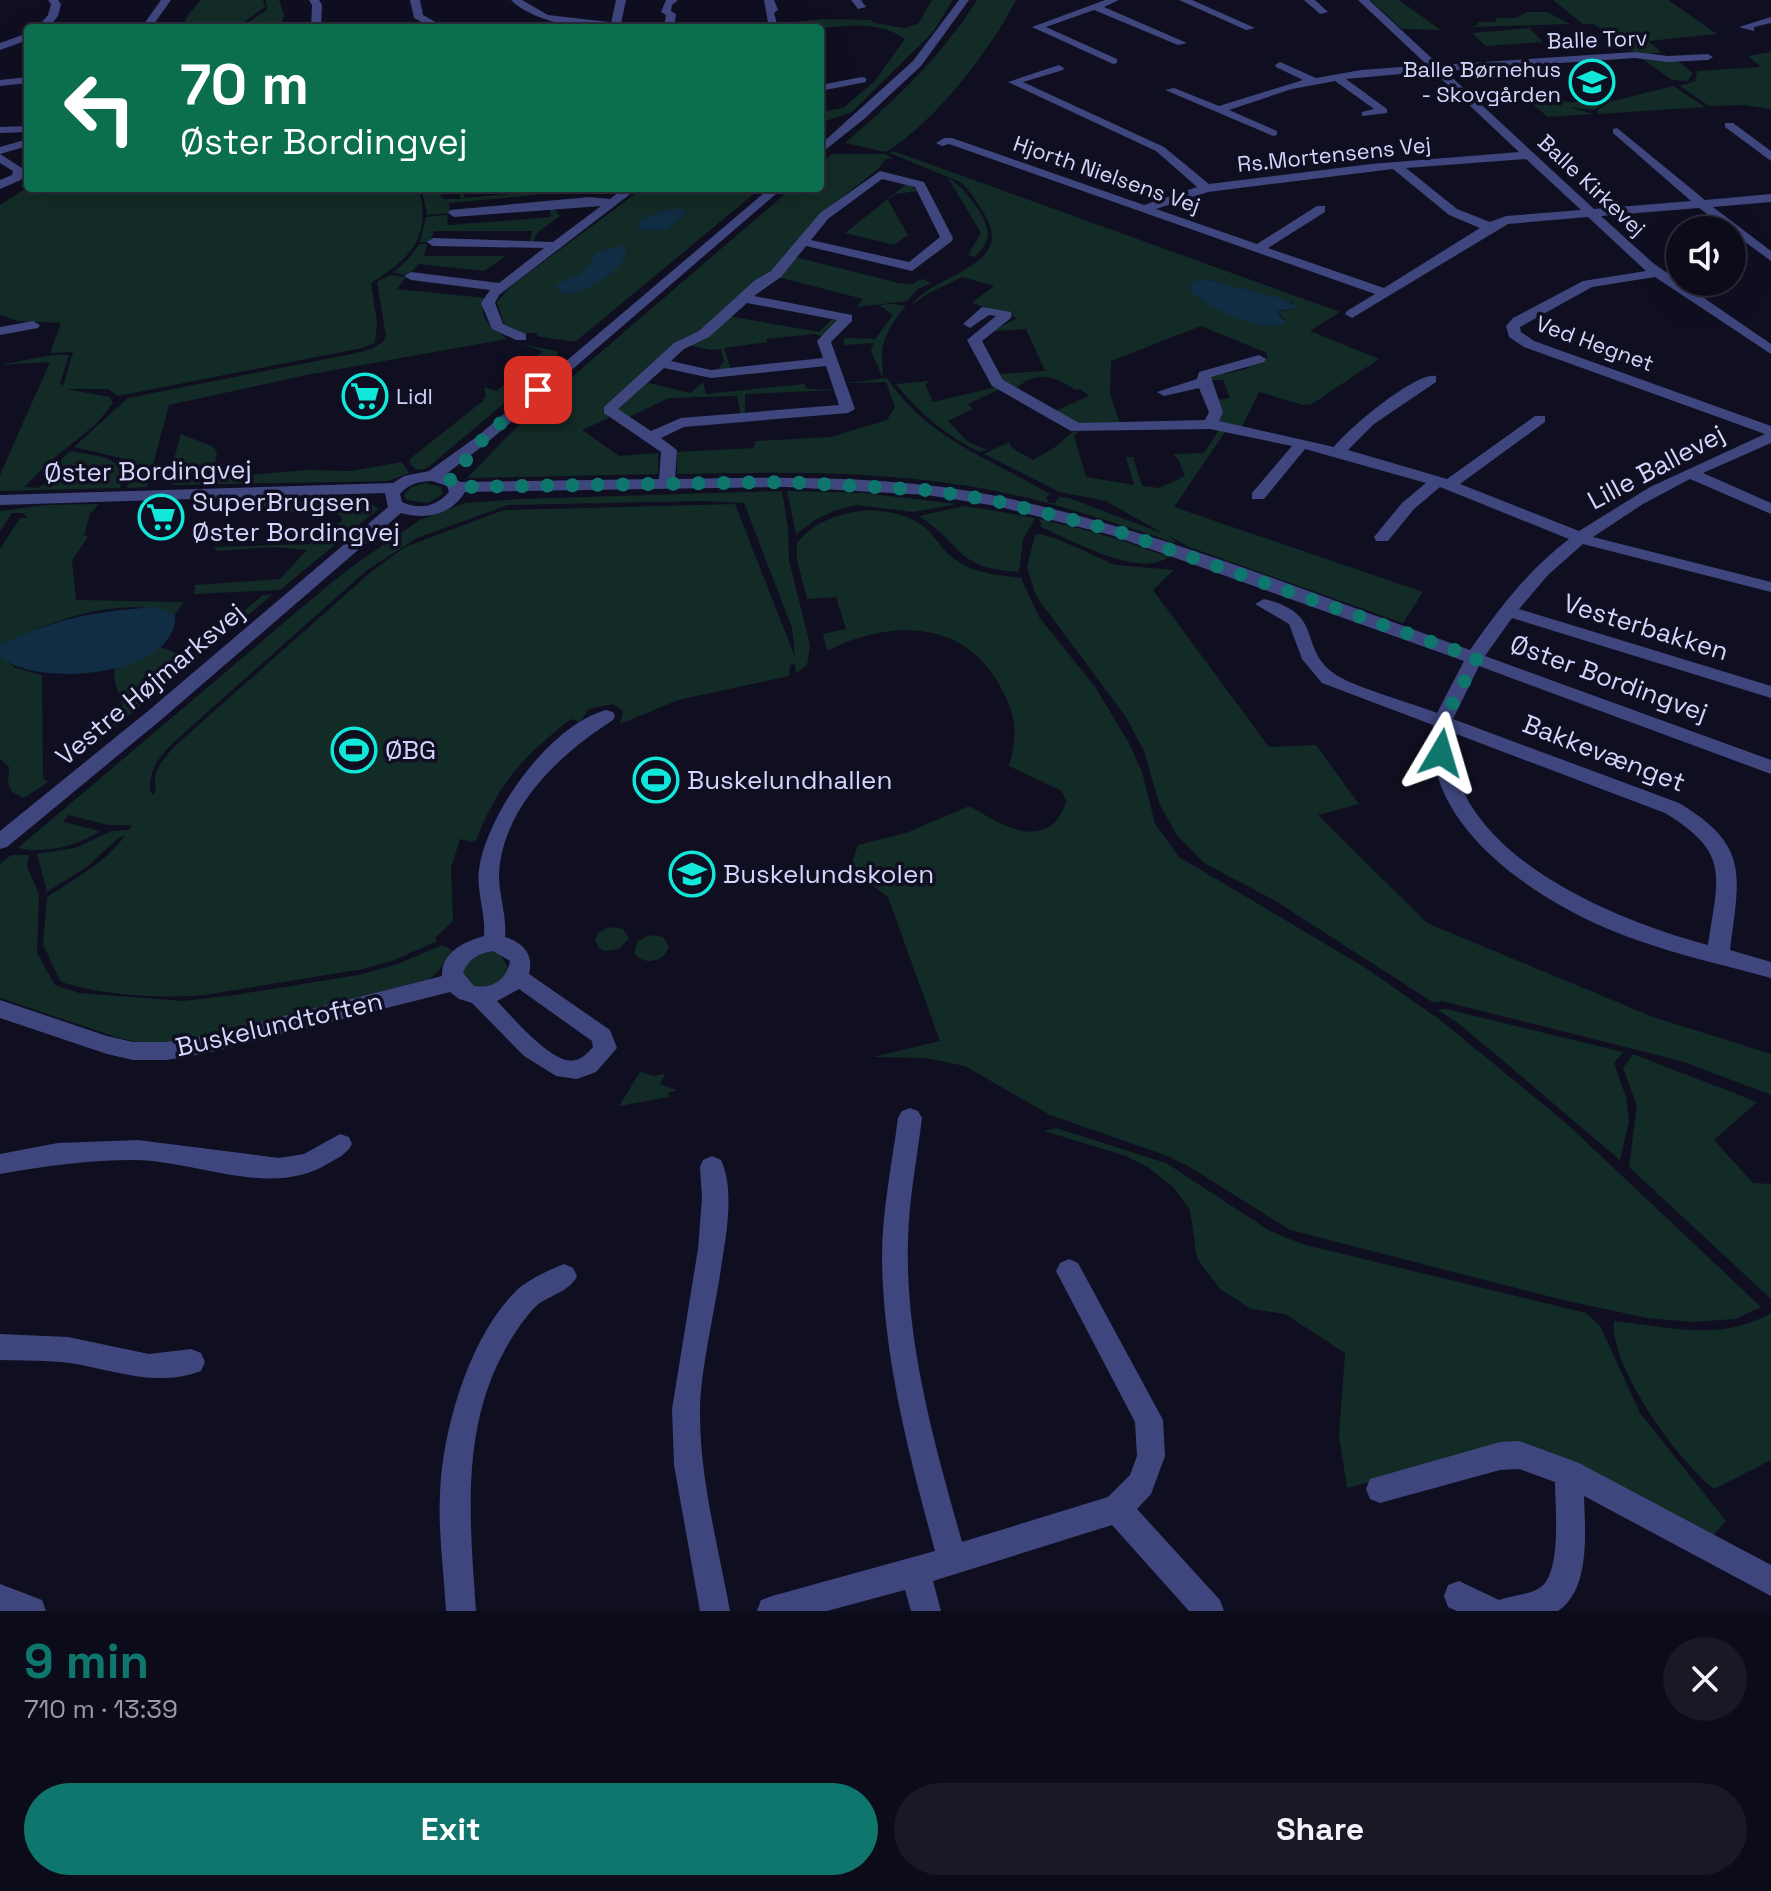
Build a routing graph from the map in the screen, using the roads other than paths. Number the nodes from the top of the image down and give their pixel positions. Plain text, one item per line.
1 (53, 0) edge
2 (166, 0) edge
3 (314, 0) edge
4 (415, 0) edge
5 (516, 0) edge
6 (621, 0) edge
7 (673, 0) edge
8 (769, 0) edge
9 (964, 0) edge
10 (1114, 0) edge
11 (1184, 0) edge
12 (1309, 0) edge
13 (1363, 0) edge
14 (1093, 6) junction
15 (1323, 12) dead end
16 (552, 18) junction
17 (1771, 20) edge
18 (604, 22) dead end
19 (773, 22) dead end
20 (46, 24) edge
21 (149, 24) edge
22 (316, 24) edge
23 (433, 24) edge
24 (539, 24) edge
25 (573, 24) edge
26 (586, 24) edge
27 (616, 24) edge
28 (670, 24) edge
29 (1250, 28) dead end
30 (1750, 29) dead end
31 (24, 38) edge
32 (1182, 43) dead end
33 (0, 47) edge
34 (1708, 57) dead end
35 (1113, 61) dead end
36 (1280, 65) dead end
37 (1059, 68) dead end
38 (1438, 68) junction
39 (1337, 77) junction
40 (862, 80) dead end
41 (24, 81) edge
42 (1313, 81) junction
43 (0, 86) edge
44 (24, 87) edge
45 (824, 87) edge
46 (1170, 90) dead end
47 (1219, 110) junction
48 (1366, 114) dead end
49 (1729, 125) dead end
50 (24, 129) edge
51 (0, 130) edge
52 (1617, 131) dead end
53 (1273, 133) dead end
54 (24, 143) edge
55 (942, 143) dead end
56 (824, 148) edge
57 (0, 151) edge
58 (1531, 155) junction
59 (1771, 157) edge
60 (0, 158) edge
61 (1396, 166) junction
62 (0, 185) edge
63 (1206, 188) junction
64 (627, 192) edge
65 (772, 192) edge
66 (1771, 198) edge
67 (613, 203) junction
68 (1702, 204) junction
69 (1145, 209) junction
70 (1590, 212) junction
71 (454, 213) dead end
72 (1338, 215) dead end
73 (1490, 227) junction
74 (433, 242) dead end
75 (804, 242) junction
76 (556, 246) junction
77 (1259, 248) junction
78 (1771, 257) edge
79 (1656, 273) junction
80 (411, 276) dead end
81 (500, 287) junction
82 (1385, 293) junction
83 (744, 298) junction
84 (1352, 314) dead end
85 (970, 324) dead end
86 (33, 325) dead end
87 (1, 327) edge
88 (521, 337) dead end
89 (1771, 350) edge
90 (1250, 358) dead end
91 (831, 361) junction
92 (661, 363) junction
93 (1431, 379) dead end
94 (1204, 382) junction
95 (1164, 392) dead end
96 (1540, 419) dead end
97 (1210, 424) junction
98 (1771, 434) edge
99 (651, 437) junction
100 (1301, 445) junction
101 (1338, 452) junction
102 (1691, 474) junction
103 (1443, 483) junction
104 (667, 484) junction
105 (448, 485) junction
106 (1258, 496) dead end
107 (0, 500) edge
108 (399, 501) junction
109 (1771, 509) edge
110 (1382, 537) dead end
111 (1581, 538) junction
112 (1771, 587) edge
113 (1264, 604) dead end
114 (1506, 611) junction
115 (1477, 658) junction
116 (1771, 692) edge
117 (606, 716) dead end
118 (1443, 721) junction
119 (1771, 767) edge
120 (0, 842) edge
121 (493, 943) junction
122 (1718, 955) junction
123 (1771, 970) edge
124 (518, 978) junction
125 (454, 982) junction
126 (479, 996) junction
127 (4, 1017) edge
128 (910, 1118) dead end
129 (340, 1144) dead end
130 (0, 1164) edge
131 (712, 1167) dead end
132 (1069, 1271) dead end
133 (564, 1276) dead end
134 (0, 1347) edge
135 (191, 1362) dead end
136 (1569, 1473) junction
137 (1380, 1489) dead end
138 (1117, 1509) junction
139 (952, 1559) junction
140 (915, 1572) junction
141 (1771, 1581) edge
142 (1459, 1596) dead end
143 (0, 1599) edge
144 (31, 1611) edge
145 (461, 1611) edge
146 (715, 1611) edge
147 (772, 1611) edge
148 (926, 1611) edge
149 (1209, 1611) edge
150 (1489, 1611) edge
151 (1509, 1611) edge

1 - 20 street
2 - 21 street
3 - 22 street
4 - 23 street
5 - 16 street
6 - 27 street
7 - 28 street
8 - 19 street
9 - 56 street
10 - 14 street
11 - 29 street
12 - 15 street
13 - 38 street, Balle Kirkevej
14 - 32 street
14 - 35 street
16 - 24 street
16 - 25 street
17 - 30 street
18 - 26 street
31 - 33 street
34 - 38 street, Balle Torv
36 - 42 street
37 - 63 street
38 - 39 street, Balle Torv
38 - 58 street, Balle Kirkevej
39 - 42 street, Balle Torv
39 - 48 street
40 - 45 street
41 - 43 street
42 - 47 street, Balle Torv
43 - 44 street
46 - 47 street
47 - 53 street
49 - 59 street
50 - 51 street
52 - 68 street
54 - 57 street
55 - 69 street, Hjorth Nielsens Vej
58 - 61 street, Rs.Mortensens Vej
58 - 70 street, Balle Kirkevej
60 - 62 street
61 - 63 street, Rs.Mortensens Vej
61 - 73 street
63 - 69 street, Rs.Mortensens Vej
64 - 67 street
65 - 105 street
66 - 68 street
67 - 71 street
67 - 76 street
68 - 70 street
68 - 78 street
69 - 77 street, Hjorth Nielsens Vej
70 - 73 street
70 - 79 street, Balle Kirkevej
72 - 77 street
73 - 82 street
74 - 76 street
75 - 75 street
75 - 83 street
76 - 81 street
77 - 82 street, Hjorth Nielsens Vej
79 - 89 street, Balle Kirkevej
79 - 98 street, Ved Hegnet
80 - 81 street
81 - 88 street
82 - 84 street
83 - 91 street
83 - 92 street
85 - 97 street
86 - 87 street
90 - 94 street
91 - 92 street
91 - 99 street
92 - 99 street
93 - 101 street
94 - 95 street
94 - 97 street
96 - 103 street
97 - 100 street
98 - 102 street, Lille Ballevej
99 - 104 street
100 - 101 street
100 - 106 street
101 - 103 street
102 - 109 street
102 - 111 street, Lille Ballevej
103 - 110 street
103 - 111 street
104 - 105 street, Øster Bordingvej
104 - 115 street, Øster Bordingvej
105 - 108 street
105 - 108 street
107 - 108 street, Øster Bordingvej
108 - 120 street, Vestre Højmarksvej
111 - 112 street
111 - 114 street, Lille Ballevej
113 - 118 street, Bakkevænget
114 - 115 street, Lille Ballevej
114 - 116 street, Vesterbakken
115 - 118 street
115 - 119 street, Øster Bordingvej
117 - 121 street
118 - 122 street
118 - 122 street, Bakkevænget
121 - 124 street
121 - 125 street
122 - 123 street
124 - 126 street
124 - 126 street
125 - 126 street
125 - 127 street, Buskelundtoften
128 - 139 street
129 - 130 street
131 - 146 street
132 - 138 street
133 - 145 street
134 - 135 street
136 - 137 street
136 - 141 street
136 - 151 street
138 - 139 street
138 - 149 street
139 - 140 street
140 - 147 street
140 - 148 street
142 - 150 street
143 - 144 street

